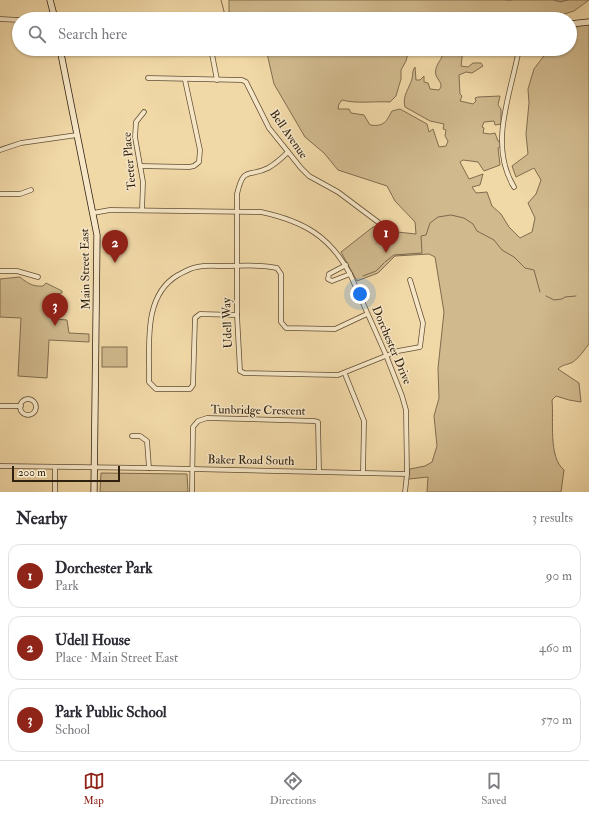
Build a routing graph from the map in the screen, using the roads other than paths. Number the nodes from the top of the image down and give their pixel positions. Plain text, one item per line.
1 (50, 0) edge
2 (53, 12) edge
3 (0, 19) edge
4 (12, 20) edge
5 (589, 22) edge
6 (577, 23) edge
7 (61, 56) edge
8 (212, 56) edge
9 (517, 56) edge
10 (148, 78) dead end
11 (185, 80) junction
12 (217, 80) junction
13 (144, 112) dead end
14 (77, 135) junction
15 (0, 150) edge
16 (288, 152) junction
17 (140, 166) junction
18 (514, 187) dead end
19 (31, 190) dead end
20 (0, 194) edge
21 (142, 210) junction
22 (236, 211) junction
23 (93, 213) junction
24 (378, 222) dead end
25 (346, 265) junction
26 (236, 266) junction
27 (0, 271) edge
28 (350, 274) junction
29 (38, 277) dead end
30 (410, 280) dead end
31 (367, 314) junction
32 (236, 315) junction
33 (386, 355) junction
34 (345, 374) junction
35 (0, 406) edge
36 (21, 406) dead end
37 (132, 436) dead end
38 (0, 466) edge
39 (95, 467) junction
40 (55, 468) junction
41 (149, 468) junction
42 (192, 468) junction
43 (319, 471) junction
44 (363, 472) junction
45 (407, 474) junction
46 (55, 492) edge
47 (94, 492) edge
48 (192, 492) edge
49 (405, 492) edge

1 - 2 main road
3 - 4 street
5 - 6 main road
7 - 14 main road, Main Street East
8 - 12 street
9 - 18 street
10 - 11 street
11 - 12 street
11 - 17 street
12 - 16 street, Bell Avenue
13 - 17 street, Teeter Place
14 - 15 street
14 - 23 main road, Main Street East
16 - 22 street, Udell Way
16 - 24 street, Bell Avenue
17 - 21 street, Teeter Place
19 - 20 street
21 - 22 street, Dorchester Drive
21 - 23 street, Dorchester Drive
22 - 25 street, Dorchester Drive
22 - 26 street, Udell Way
23 - 39 main road, Main Street East
25 - 28 street, Dorchester Drive
25 - 28 street
26 - 31 street
26 - 32 street, Udell Way
26 - 32 street
27 - 29 street
28 - 31 street, Dorchester Drive
30 - 33 street, Udell Way
31 - 33 street, Dorchester Drive
32 - 34 street, Udell Way
33 - 34 street, Udell Way
33 - 45 street, Dorchester Drive
34 - 44 street
35 - 36 street
37 - 41 street
38 - 40 street, Baker Road South
39 - 40 street, Baker Road South
39 - 41 street, Baker Road South
39 - 47 main road, Main Street East
40 - 46 street
41 - 42 street, Baker Road South
42 - 43 street, Baker Road South
42 - 43 street, Tunbridge Crescent
42 - 48 street
43 - 44 street, Baker Road South
44 - 45 street, Baker Road South
45 - 49 street, Dorchester Drive

